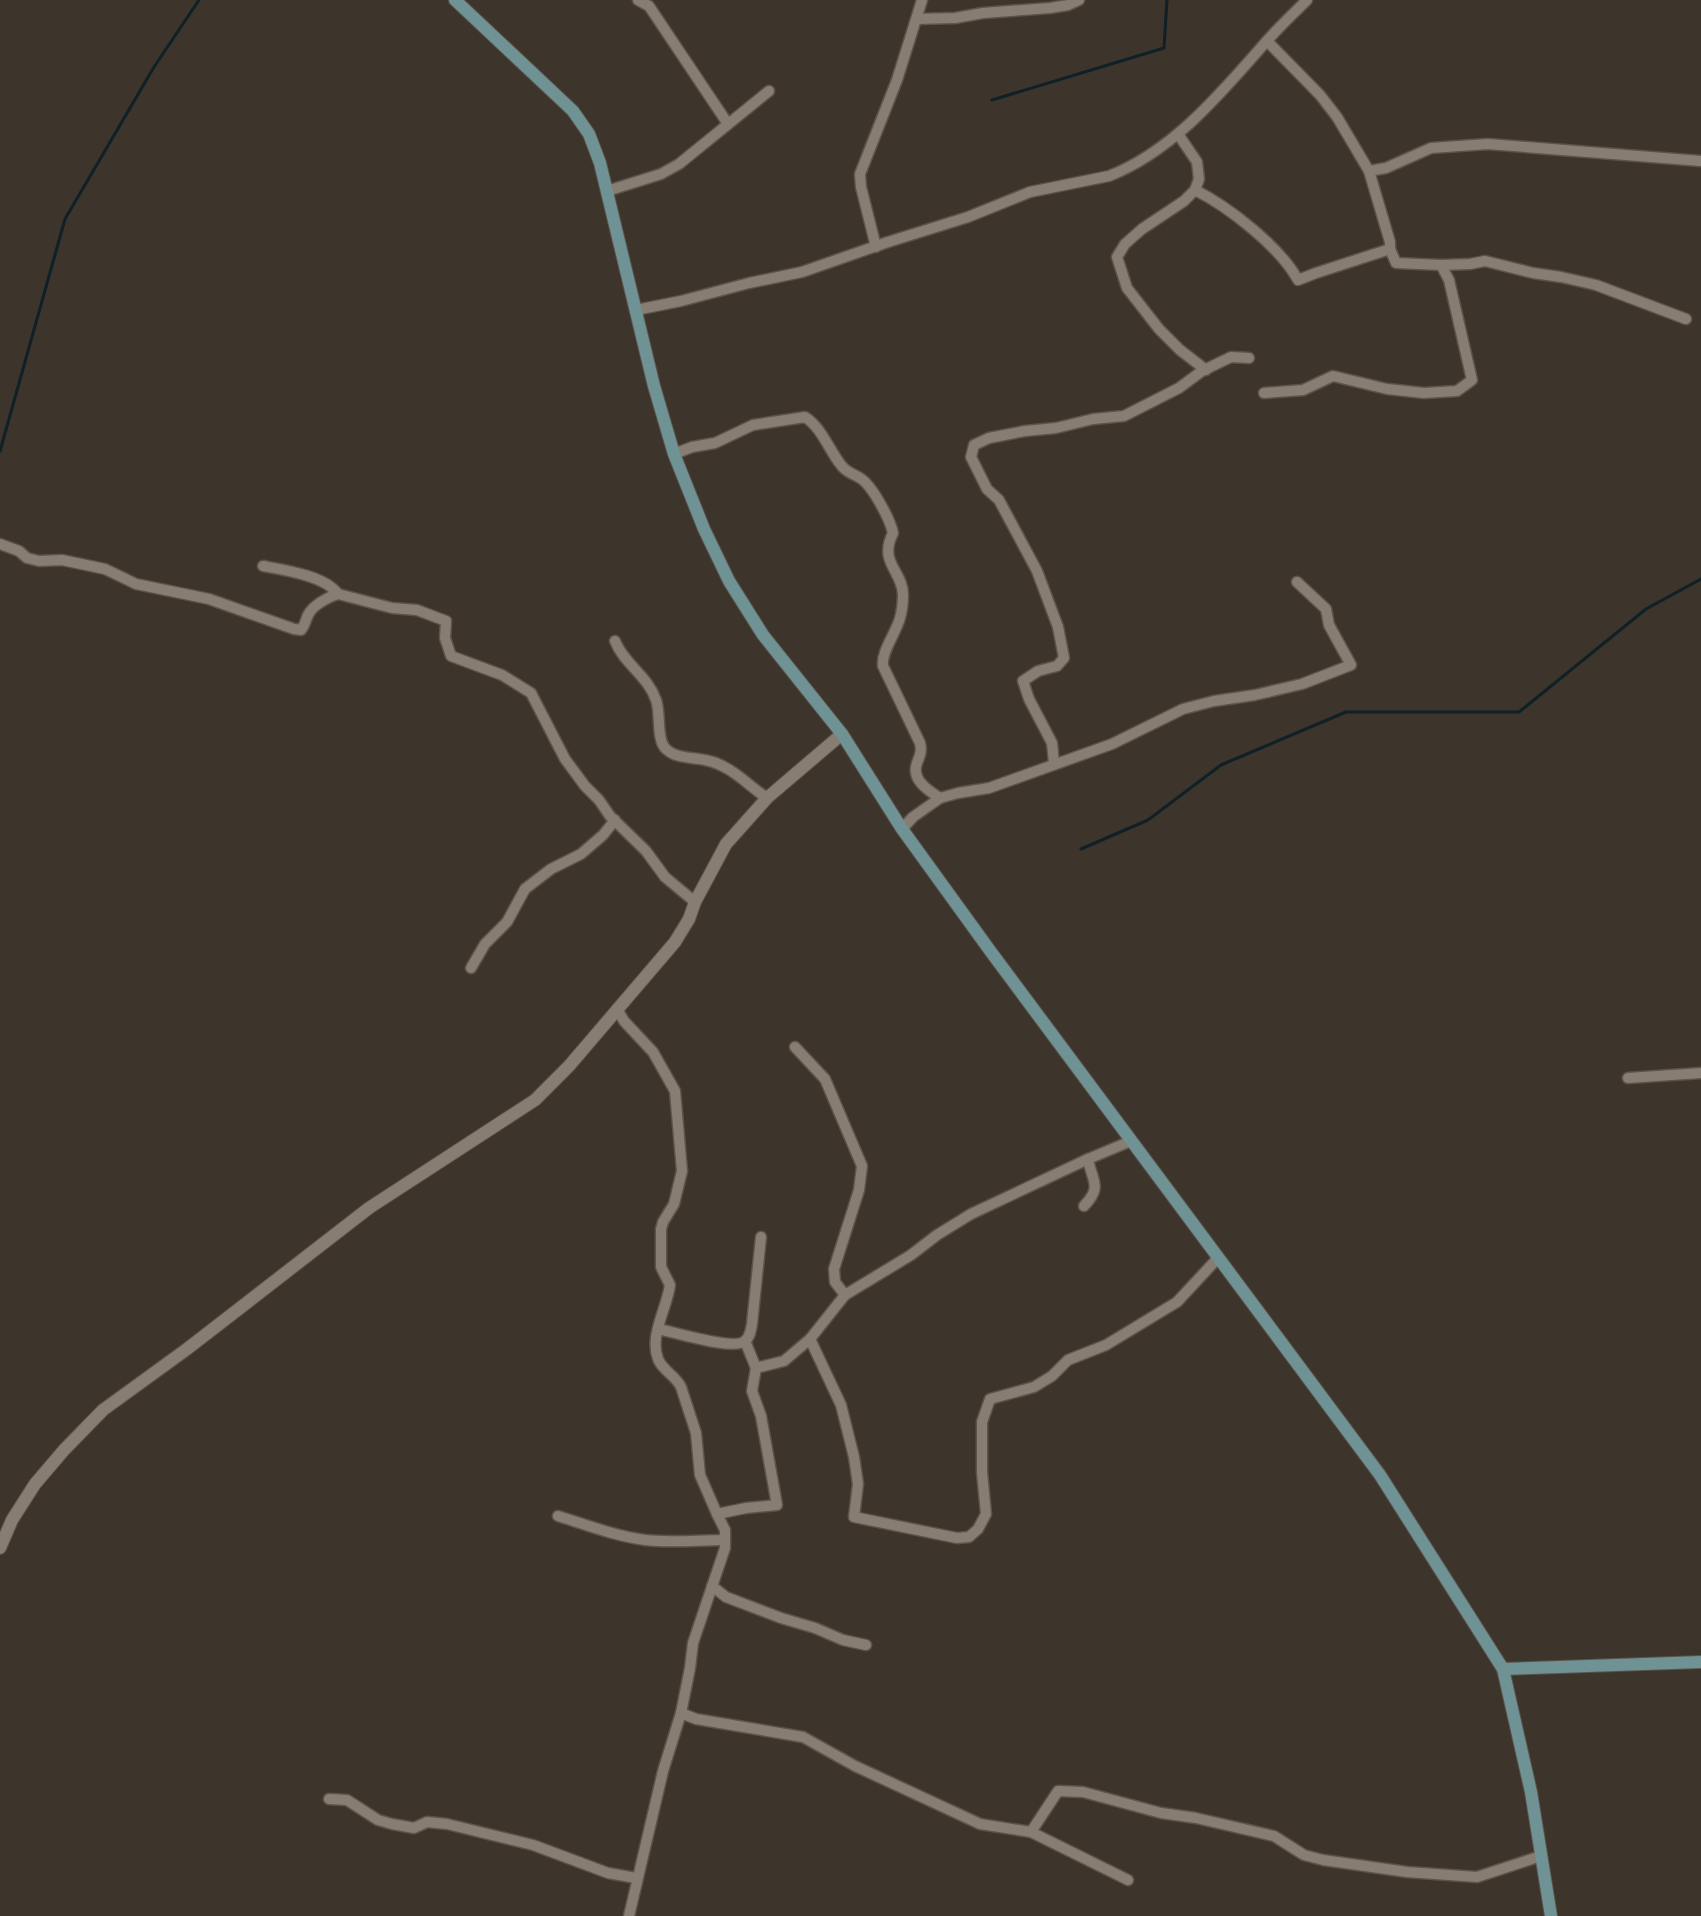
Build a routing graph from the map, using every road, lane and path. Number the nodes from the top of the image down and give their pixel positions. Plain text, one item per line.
1 (455, 0) edge
2 (638, 0) edge
3 (922, 0) edge
4 (1079, 0) edge
5 (1307, 0) edge
6 (917, 19) junction
7 (1267, 41) junction
8 (769, 91) dead end
9 (728, 124) junction
10 (1178, 134) junction
11 (1701, 161) edge
12 (1369, 171) junction
13 (1195, 190) junction
14 (607, 191) junction
15 (876, 247) junction
16 (1390, 249) junction
17 (1441, 265) junction
18 (636, 310) junction
19 (1686, 319) dead end
20 (1249, 358) dead end
21 (1206, 369) junction
22 (1264, 393) dead end
23 (674, 454) junction
24 (0, 544) edge
25 (263, 566) dead end
26 (1297, 582) dead end
27 (338, 594) junction
28 (615, 641) dead end
29 (842, 734) junction
30 (1054, 764) junction
31 (766, 798) junction
32 (940, 798) junction
33 (615, 820) junction
34 (902, 829) junction
35 (695, 902) junction
36 (471, 968) dead end
37 (617, 1009) junction
38 (795, 1047) dead end
39 (1701, 1073) edge
40 (1628, 1078) dead end
41 (1131, 1141) junction
42 (1088, 1159) junction
43 (1084, 1206) dead end
44 (761, 1238) dead end
45 (1218, 1258) junction
46 (844, 1295) junction
47 (658, 1329) junction
48 (810, 1339) junction
49 (745, 1341) junction
50 (756, 1368) junction
51 (717, 1514) junction
52 (558, 1516) dead end
53 (725, 1540) junction
54 (0, 1548) edge
55 (712, 1586) junction
56 (866, 1645) dead end
57 (1701, 1662) edge
58 (1503, 1669) junction
59 (681, 1713) junction
60 (329, 1798) dead end
61 (1031, 1832) junction
62 (1541, 1856) junction
63 (636, 1878) junction
64 (1128, 1880) dead end
65 (628, 1916) edge
66 (1551, 1916) edge

1 - 14 main road
2 - 9 street
3 - 6 street
4 - 6 street
5 - 7 street
6 - 15 street
7 - 10 street
7 - 12 street
8 - 9 street
9 - 14 street
10 - 13 street
10 - 15 street
11 - 12 street
12 - 16 street
13 - 16 street
13 - 21 street
14 - 18 main road
15 - 18 street
16 - 17 street
17 - 19 street
17 - 22 street
18 - 23 main road
20 - 21 street
21 - 30 street
23 - 29 main road
23 - 32 street
24 - 27 street
25 - 27 street
26 - 30 street
27 - 33 street
28 - 31 street
29 - 31 street
29 - 34 main road
30 - 32 street
31 - 35 street
32 - 34 street
33 - 35 street
33 - 36 street
34 - 41 main road
35 - 37 street
37 - 47 street
37 - 54 street
38 - 46 street
39 - 40 street
41 - 42 street
41 - 45 main road
42 - 43 street
42 - 46 street
44 - 49 street
45 - 48 street
45 - 58 main road
46 - 48 street
47 - 49 street
47 - 51 street
48 - 50 street
49 - 50 street
50 - 51 street
51 - 53 street
52 - 53 street
53 - 55 street
55 - 56 street
55 - 59 street
57 - 58 main road
58 - 62 main road
59 - 61 street
59 - 63 street
60 - 63 street
61 - 62 street
61 - 64 street
62 - 66 main road
63 - 65 street

